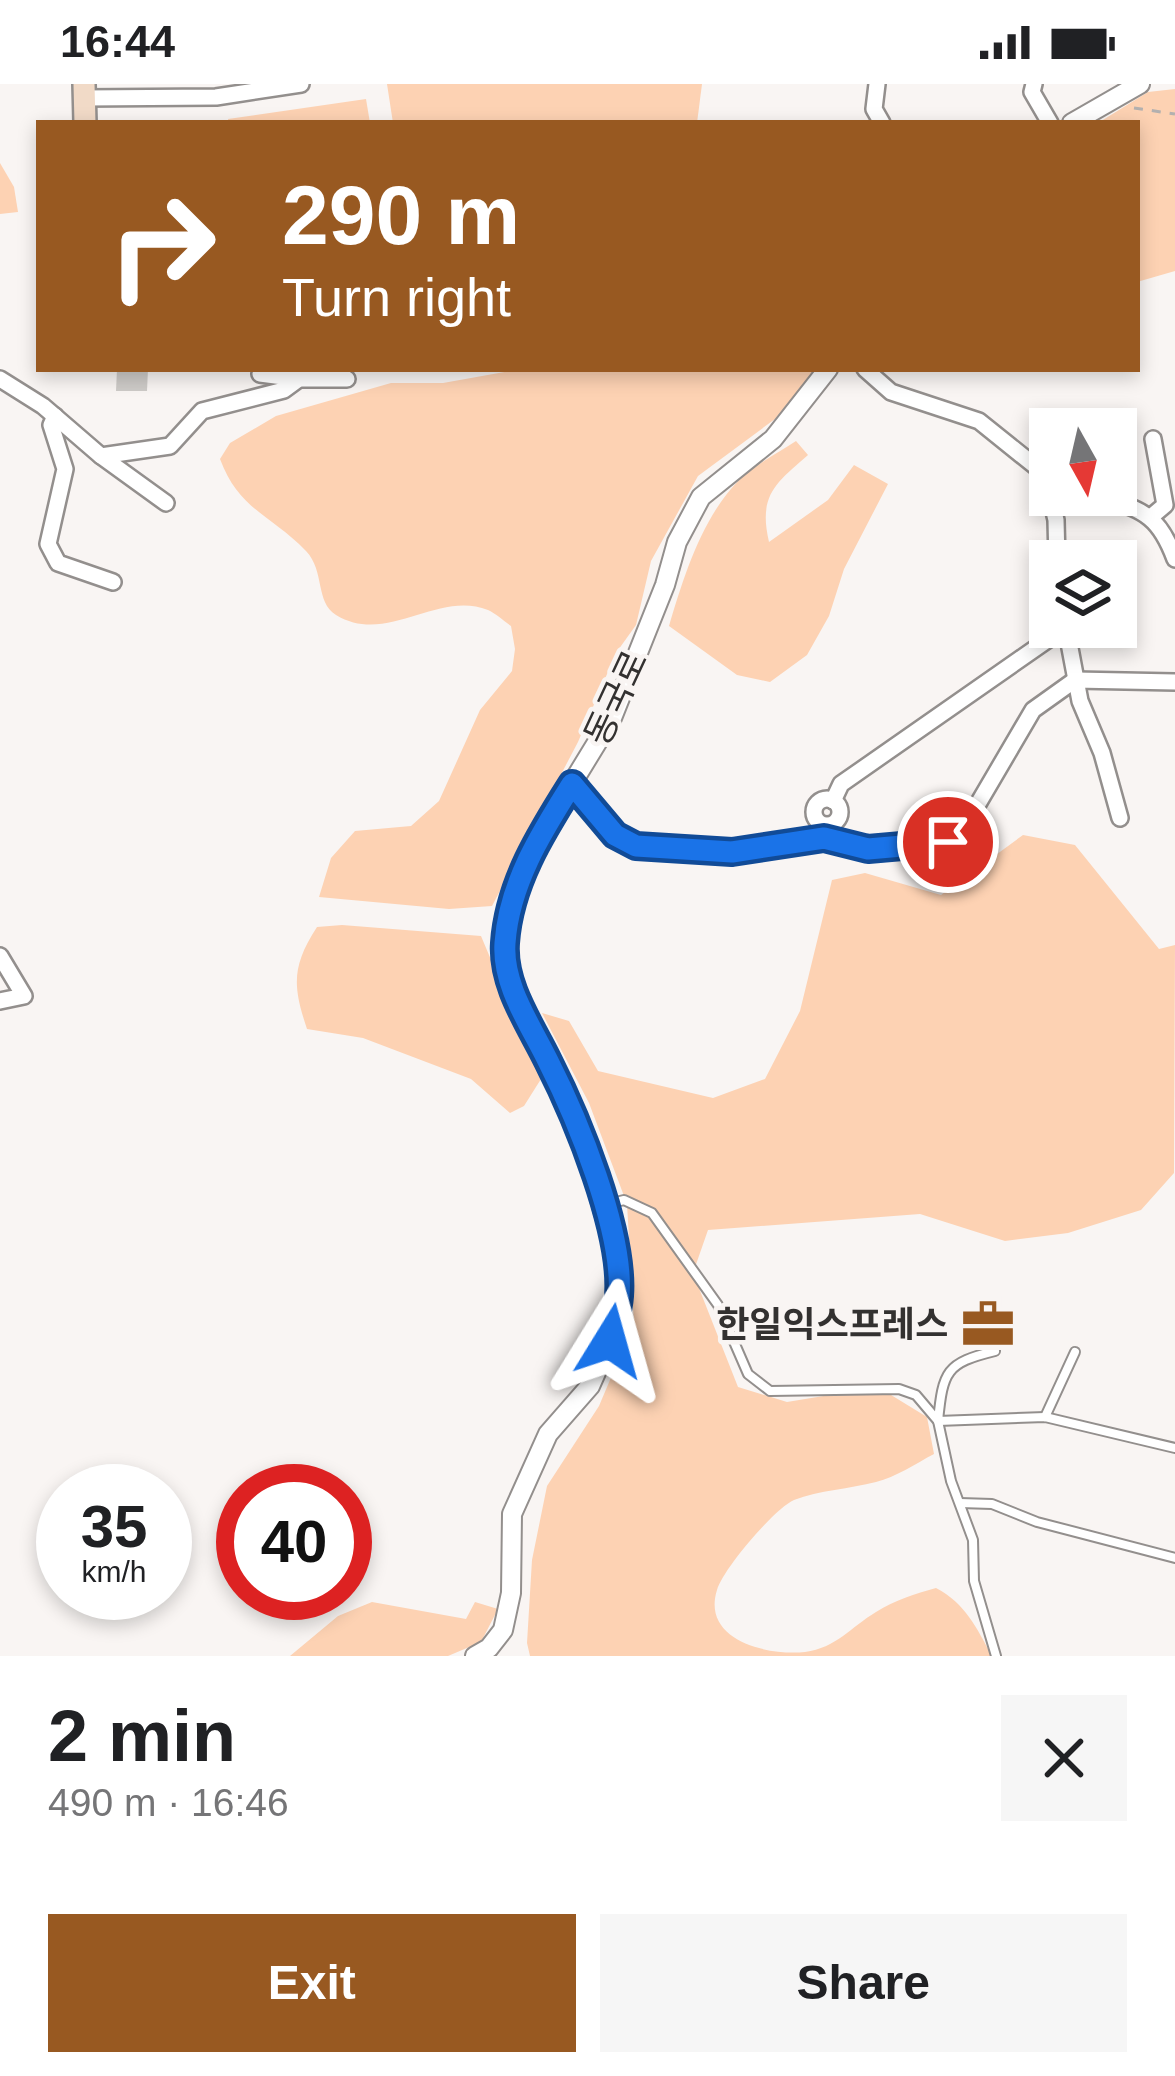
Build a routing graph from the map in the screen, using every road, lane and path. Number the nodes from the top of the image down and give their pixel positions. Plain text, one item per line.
1 (302, 84) edge
2 (878, 84) edge
3 (1034, 84) edge
4 (1140, 84) edge
5 (84, 91) edge
6 (1115, 101) junction
7 (1175, 114) edge
8 (880, 120) edge
9 (1048, 120) edge
10 (1078, 120) edge
11 (826, 372) edge
12 (868, 372) edge
13 (260, 374) dead end
14 (299, 379) junction
15 (347, 379) dead end
16 (0, 380) edge
17 (55, 416) junction
18 (1154, 439) dead end
19 (101, 456) junction
20 (1029, 461) edge
21 (166, 503) dead end
22 (1137, 510) edge
23 (1152, 516) junction
24 (1175, 559) edge
25 (113, 583) dead end
26 (1036, 648) edge
27 (1070, 648) edge
28 (1075, 680) junction
29 (1175, 682) edge
30 (572, 784) junction
31 (1120, 818) dead end
32 (824, 832) junction
33 (0, 956) edge
34 (0, 1001) edge
35 (603, 1206) junction
36 (995, 1352) dead end
37 (1075, 1352) dead end
38 (1045, 1417) junction
39 (938, 1421) junction
40 (1175, 1448) edge
41 (958, 1503) junction
42 (1175, 1558) edge
43 (476, 1656) edge
44 (995, 1656) edge

1 - 5 street
2 - 8 street
3 - 9 street
4 - 6 street
6 - 7 path
6 - 10 street
11 - 30 street, 동국로
12 - 20 street
13 - 14 street
14 - 15 street
14 - 19 street
16 - 17 street
17 - 19 street
17 - 25 street
18 - 23 street
19 - 21 street
22 - 23 street
23 - 24 street
26 - 32 street
27 - 28 street
28 - 29 street
28 - 31 street
28 - 32 street
30 - 32 street
30 - 35 street, 동국로
33 - 34 street
35 - 39 lane
35 - 43 street, 동국로
36 - 39 lane
37 - 38 lane
38 - 39 lane
38 - 40 lane
39 - 41 lane
41 - 42 lane
41 - 44 lane

